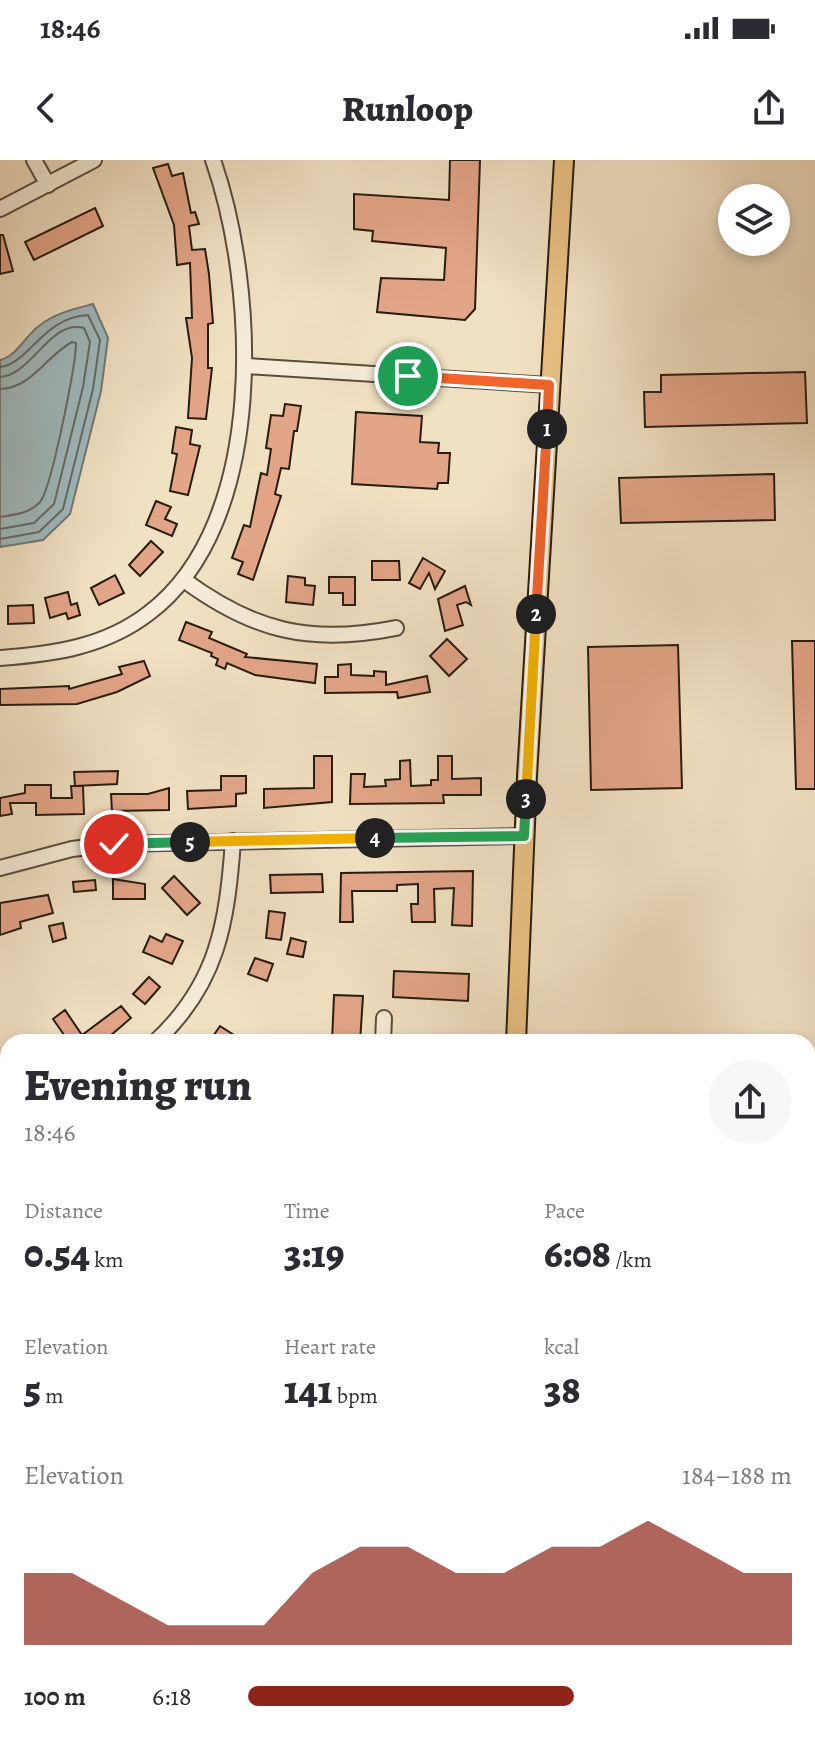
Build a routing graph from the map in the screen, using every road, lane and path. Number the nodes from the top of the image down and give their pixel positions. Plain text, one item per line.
1 (34, 160) edge
2 (94, 160) edge
3 (213, 160) edge
4 (564, 160) edge
5 (48, 185) junction
6 (0, 209) edge
7 (246, 366) junction
8 (549, 385) junction
9 (184, 580) junction
10 (396, 628) dead end
11 (0, 658) edge
12 (524, 836) junction
13 (233, 841) junction
14 (0, 868) edge
15 (384, 1018) dead end
16 (163, 1034) edge
17 (383, 1034) edge
18 (516, 1034) edge

1 - 5 street
2 - 5 street
3 - 7 street
4 - 8 main road
5 - 6 street
7 - 8 street
7 - 9 street
8 - 12 main road
9 - 10 street
9 - 11 street
12 - 13 street
12 - 18 main road
13 - 14 street
13 - 16 street
15 - 17 street

